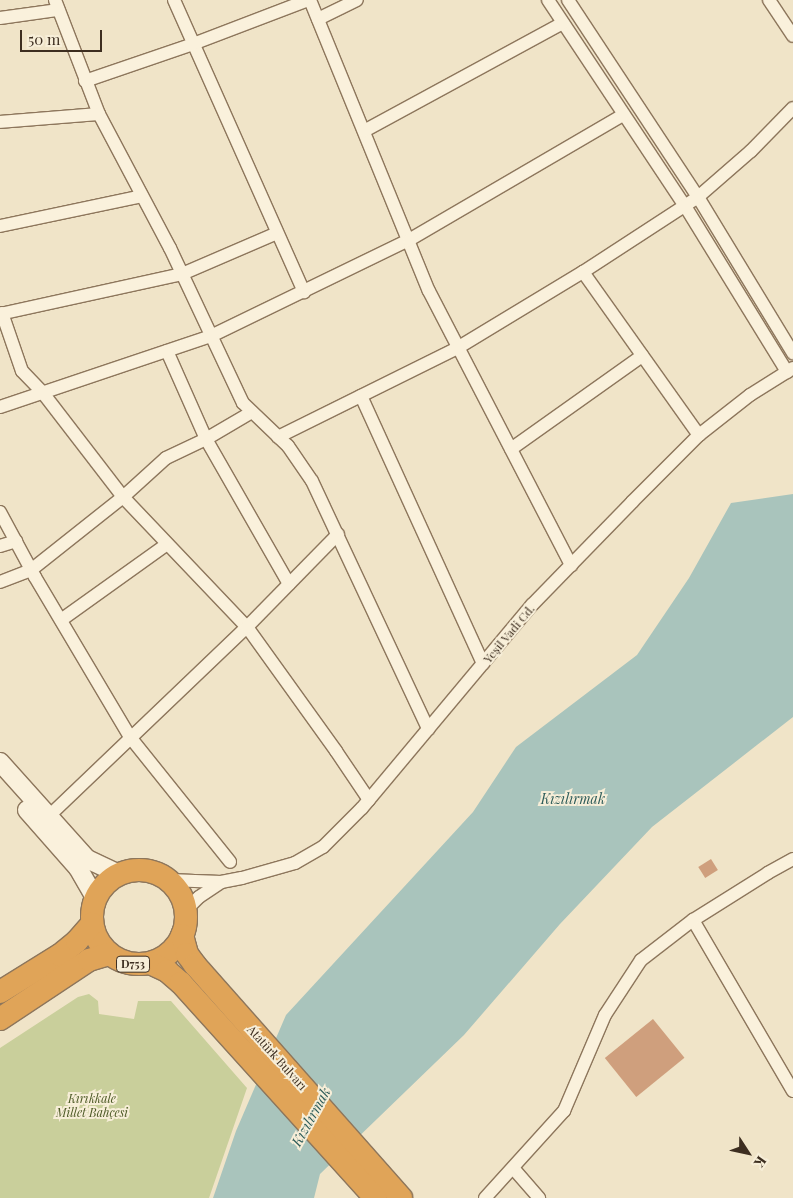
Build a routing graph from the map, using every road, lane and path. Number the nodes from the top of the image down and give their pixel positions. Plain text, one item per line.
1 (174, 0) edge
2 (309, 0) edge
3 (357, 0) edge
4 (548, 0) edge
5 (568, 0) edge
6 (769, 0) edge
7 (56, 5) edge
8 (0, 18) edge
9 (318, 19) junction
10 (564, 23) junction
11 (793, 36) edge
12 (193, 44) junction
13 (86, 80) junction
14 (793, 108) edge
15 (99, 114) junction
16 (624, 115) junction
17 (0, 122) edge
18 (364, 131) junction
19 (142, 196) junction
20 (698, 197) junction
21 (685, 206) junction
22 (0, 226) edge
23 (277, 234) junction
24 (409, 240) junction
25 (584, 272) junction
26 (182, 274) junction
27 (304, 292) junction
28 (1, 314) edge
29 (211, 336) junction
30 (459, 347) junction
31 (167, 351) junction
32 (793, 353) edge
33 (642, 356) junction
34 (790, 370) edge
35 (43, 393) junction
36 (361, 396) junction
37 (0, 407) edge
38 (252, 412) junction
39 (699, 435) junction
40 (278, 437) junction
41 (206, 439) junction
42 (511, 449) junction
43 (123, 498) junction
44 (0, 512) edge
45 (338, 534) junction
46 (16, 541) junction
47 (167, 544) junction
48 (0, 546) edge
49 (571, 565) junction
50 (31, 570) junction
51 (0, 582) edge
52 (289, 584) junction
53 (61, 620) junction
54 (247, 627) junction
55 (483, 664) junction
56 (428, 729) junction
57 (130, 737) junction
58 (0, 762) edge
59 (0, 780) edge
60 (369, 800) junction
61 (49, 816) junction
62 (793, 859) edge
63 (230, 862) dead end
64 (119, 874) junction
65 (169, 880) junction
66 (222, 882) junction
67 (95, 898) junction
68 (186, 910) junction
69 (693, 920) junction
70 (92, 924) junction
71 (182, 935) junction
72 (109, 954) junction
73 (150, 963) junction
74 (0, 992) edge
75 (0, 1019) edge
76 (263, 1058) junction
77 (793, 1091) edge
78 (512, 1168) junction
79 (390, 1196) edge
80 (485, 1198) edge
81 (539, 1198) edge

1 - 12 street
2 - 9 street
2 - 12 street
3 - 9 street
4 - 10 street
5 - 20 street
6 - 11 street
7 - 8 street
7 - 13 street
9 - 18 street
10 - 16 street
10 - 18 street
12 - 13 street
12 - 23 street
13 - 15 street
14 - 20 street
15 - 17 street
15 - 19 street
16 - 21 street
16 - 24 street
18 - 24 street
19 - 22 street
19 - 26 street
20 - 21 street
20 - 32 street
21 - 25 street
21 - 34 street
23 - 26 street
23 - 27 street
24 - 27 street
24 - 30 street
25 - 30 street
25 - 33 street
26 - 28 street
26 - 29 street
27 - 29 street
28 - 35 street
29 - 31 street
29 - 38 street
30 - 36 street
30 - 42 street
31 - 35 street
31 - 41 street
33 - 39 street
33 - 42 street
34 - 39 street, Yeşil Vadi Cd.
35 - 37 street
35 - 43 street
36 - 40 street
36 - 55 street
38 - 40 street
38 - 41 street
39 - 49 street, Yeşil Vadi Cd.
40 - 45 street
41 - 43 street
41 - 52 street
42 - 49 street
43 - 47 street
43 - 50 street
44 - 46 street
45 - 52 street
45 - 56 street
46 - 48 street
46 - 50 street
47 - 53 street
47 - 54 street
49 - 55 street, Yeşil Vadi Cd.
50 - 51 street
50 - 53 street
52 - 54 street
53 - 57 street
54 - 57 street
54 - 60 street
55 - 56 street, Yeşil Vadi Cd.
56 - 60 street, Yeşil Vadi Cd.
57 - 61 street
57 - 63 street
58 - 61 main road
59 - 67 main road
60 - 66 street, Yeşil Vadi Cd.
61 - 64 main road
62 - 69 street
64 - 65 highway
64 - 67 highway
65 - 66 street
65 - 68 highway
66 - 68 street
67 - 70 highway
68 - 71 highway, Atatürk Bulvarı
69 - 77 street
69 - 78 street
70 - 72 highway, D753
70 - 74 highway
71 - 73 highway, D753
71 - 76 highway, Atatürk Bulvarı
72 - 73 highway, Atatürk Bulvarı / D753
72 - 75 highway, D753
73 - 76 highway, Atatürk Bulvarı
76 - 79 highway, Atatürk Bulvarı
78 - 80 street
78 - 81 street

